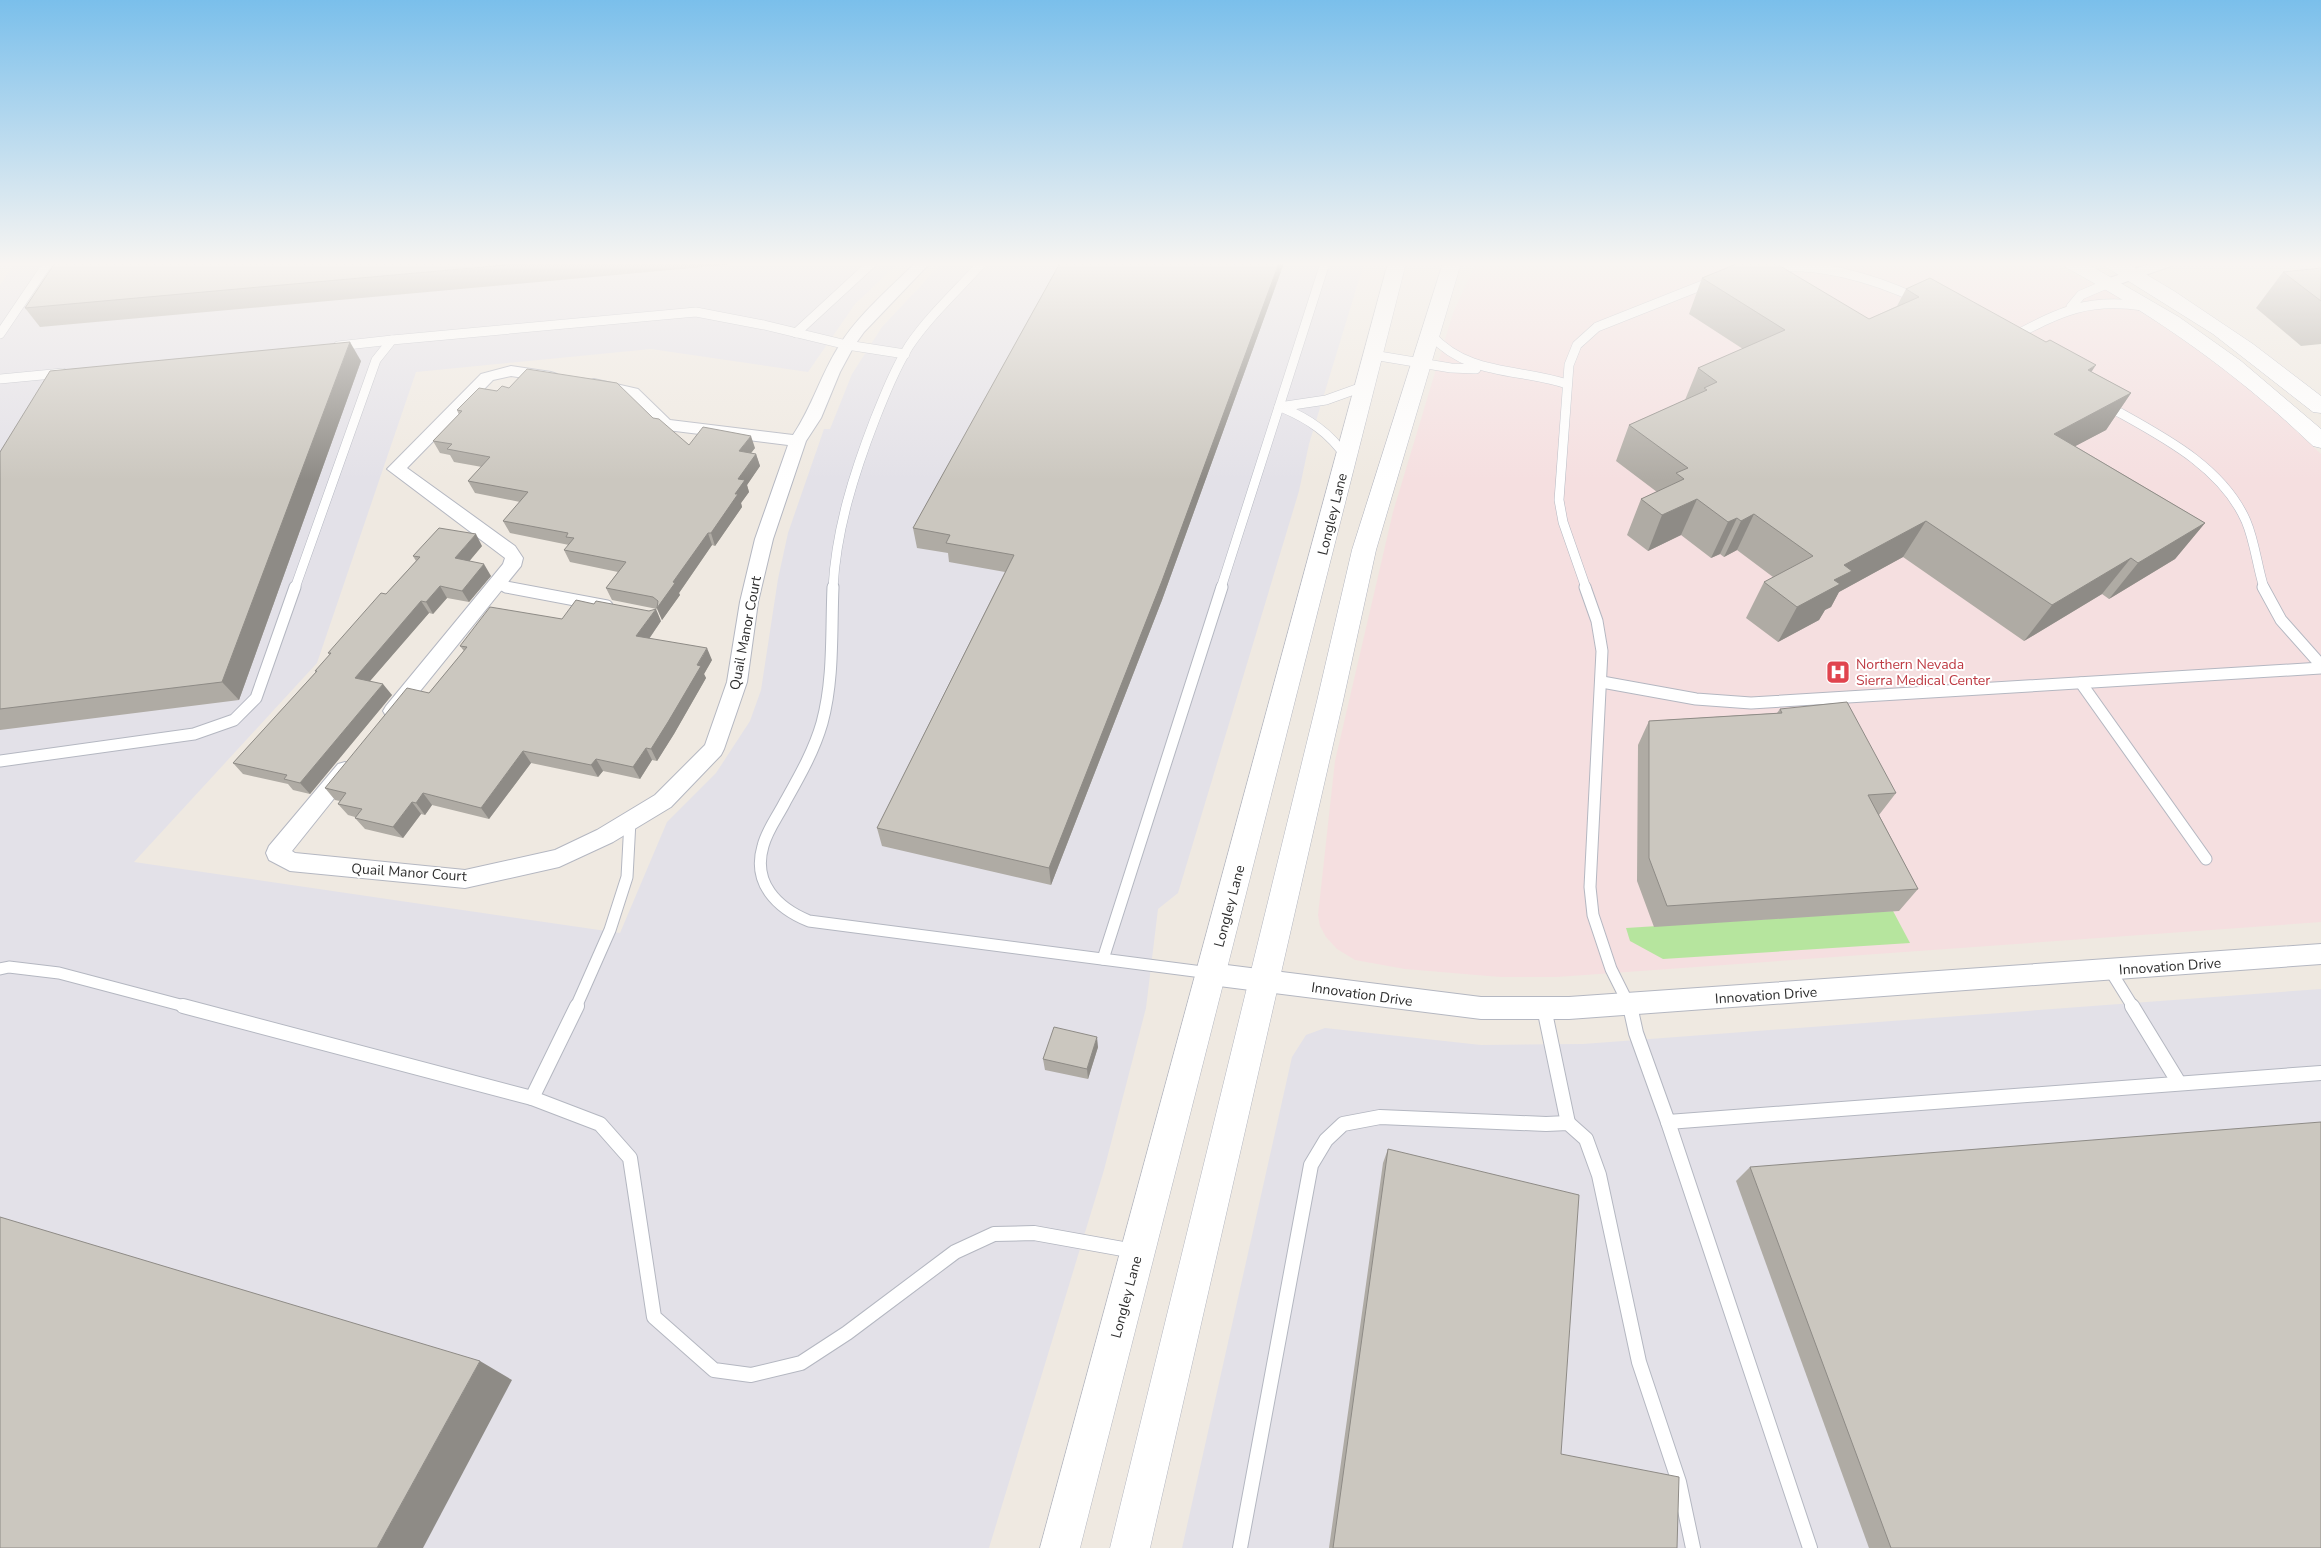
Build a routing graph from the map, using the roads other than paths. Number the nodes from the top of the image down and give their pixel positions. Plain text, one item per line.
1 (444, 335) edge
2 (806, 335) edge
3 (855, 335) edge
4 (919, 335) edge
5 (1302, 335) edge
6 (1378, 335) edge
7 (1431, 335) joint
8 (1587, 335) edge
9 (2017, 335) edge
10 (2191, 335) edge
11 (2229, 335) edge
12 (392, 340) junction
13 (2004, 342) edge
14 (848, 345) junction
15 (324, 347) edge
16 (905, 354) junction
17 (1373, 355) junction
18 (1422, 363) junction
19 (1488, 368) junction
20 (71, 372) edge
21 (0, 379) edge
22 (1567, 384) junction
23 (1365, 386) junction
24 (2097, 400) edge
25 (1279, 407) junction
26 (2321, 407) edge
27 (798, 441) junction
28 (2321, 441) edge
29 (1347, 458) junction
30 (496, 585) junction
31 (618, 608) edge
32 (2321, 667) edge
33 (1602, 682) junction
34 (2081, 683) junction
35 (383, 723) edge
36 (358, 754) edge
37 (0, 761) edge
38 (630, 821) junction
39 (2206, 859) dead end
40 (2321, 954) edge
41 (1103, 959) junction
42 (0, 969) edge
43 (2110, 970) junction
44 (1212, 974) junction
45 (1265, 981) junction
46 (1630, 1005) junction
47 (1544, 1008) junction
48 (2321, 1073) edge
49 (2179, 1083) junction
50 (532, 1098) junction
51 (1668, 1122) junction
52 (1568, 1123) junction
53 (1139, 1251) junction
54 (1060, 1548) edge
55 (1130, 1548) edge
56 (1240, 1548) edge
57 (1693, 1548) edge
58 (1810, 1548) edge

1 - 12 lane
2 - 14 lane
3 - 14 street, Quail Manor Court
4 - 16 lane
5 - 25 lane
6 - 17 main road, Longley Lane
7 - 18 main road
7 - 19 lane
8 - 22 lane
9 - 13 lane
10 - 28 main road
11 - 26 main road
12 - 15 lane
12 - 37 lane
14 - 16 lane
14 - 27 street, Quail Manor Court
16 - 41 lane
17 - 18 lane
17 - 23 main road, Longley Lane
18 - 19 lane
18 - 45 main road
19 - 22 lane
20 - 21 lane
22 - 33 lane
23 - 25 lane
23 - 29 main road, Longley Lane
24 - 32 lane
25 - 29 lane
25 - 41 lane
27 - 30 street
27 - 38 street, Quail Manor Court
29 - 44 main road, Longley Lane
30 - 31 lane
30 - 35 street
32 - 34 lane
33 - 34 lane
33 - 46 lane
34 - 39 lane
36 - 38 street, Quail Manor Court
38 - 50 lane
40 - 43 street, Innovation Drive
41 - 44 lane
42 - 50 lane
43 - 46 street, Innovation Drive
43 - 49 lane
44 - 45 street, Innovation Drive
44 - 53 main road, Longley Lane
45 - 47 street, Innovation Drive
45 - 55 main road
46 - 47 street, Innovation Drive
46 - 51 lane
47 - 52 lane
48 - 49 lane
49 - 51 lane
50 - 53 lane
51 - 58 lane
52 - 56 lane
52 - 57 lane
53 - 54 main road, Longley Lane

